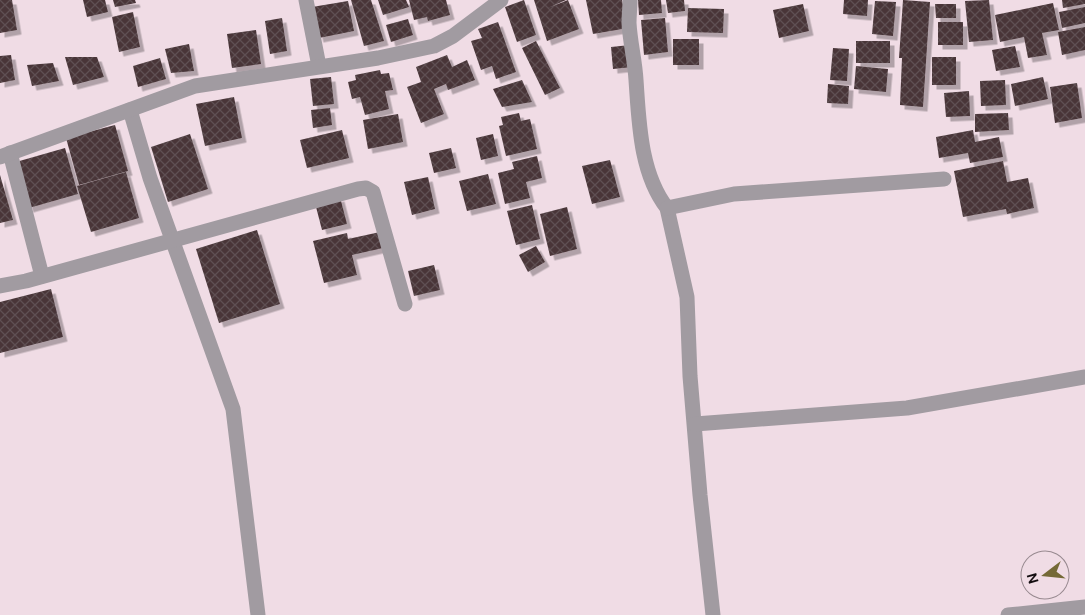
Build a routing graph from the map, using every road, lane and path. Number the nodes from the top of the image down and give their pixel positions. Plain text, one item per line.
1 (306, 0) edge
2 (501, 0) edge
3 (630, 0) edge
4 (319, 66) junction
5 (130, 110) junction
6 (5, 155) edge
7 (944, 179) dead end
8 (667, 208) junction
9 (173, 240) junction
10 (42, 276) junction
11 (0, 286) edge
12 (405, 304) dead end
13 (1085, 377) edge
14 (695, 424) junction
15 (1085, 607) edge
16 (258, 615) edge
17 (713, 615) edge
18 (1008, 615) edge

1 - 4 street
2 - 4 street
3 - 8 street
4 - 5 street
5 - 6 street
5 - 9 street
6 - 10 street
7 - 8 street
8 - 14 street
9 - 10 street
9 - 12 street
9 - 16 street
10 - 11 street
13 - 14 street
14 - 17 street
15 - 18 street

